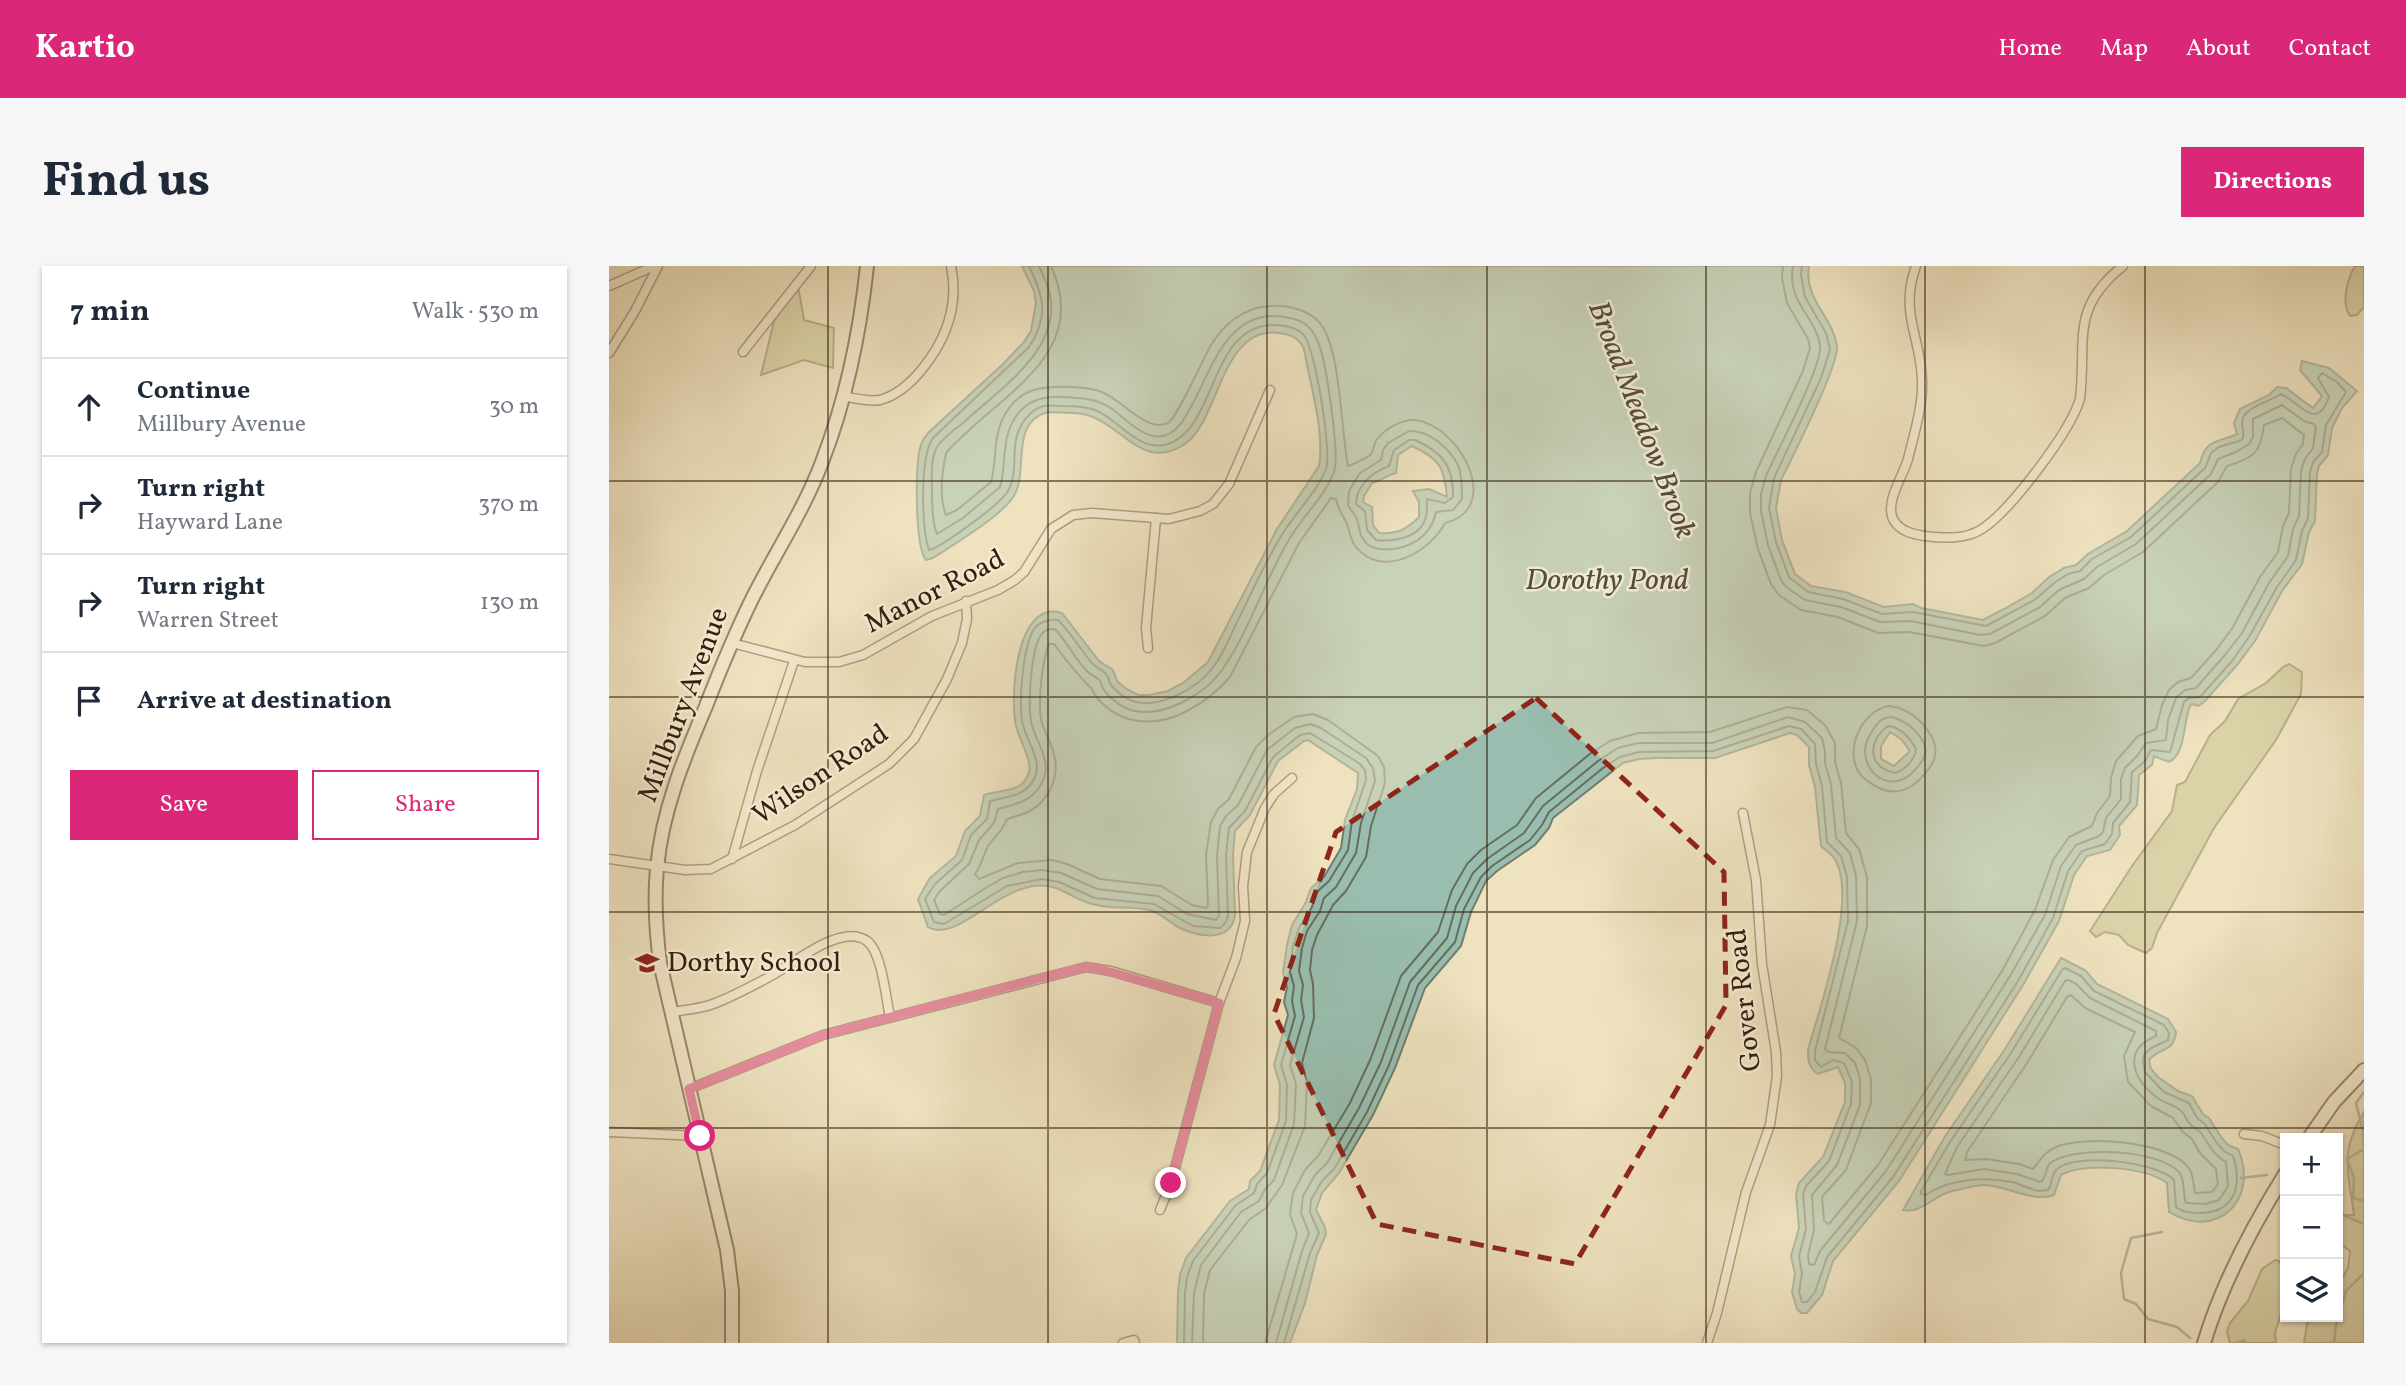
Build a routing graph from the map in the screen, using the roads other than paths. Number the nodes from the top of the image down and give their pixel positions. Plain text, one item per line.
1 (656, 266) edge
2 (811, 266) edge
3 (867, 266) edge
4 (951, 266) edge
5 (1916, 266) edge
6 (2123, 266) edge
7 (609, 286) edge
8 (743, 352) dead end
9 (609, 353) edge
10 (1270, 390) dead end
11 (842, 396) junction
12 (1156, 518) junction
13 (966, 601) junction
14 (732, 643) junction
15 (1149, 648) dead end
16 (795, 661) junction
17 (1292, 778) dead end
18 (1743, 813) dead end
19 (609, 859) edge
20 (733, 859) junction
21 (657, 865) junction
22 (1219, 1003) junction
23 (671, 1012) junction
24 (890, 1017) junction
25 (2364, 1070) edge
26 (689, 1089) junction
27 (609, 1132) edge
28 (2312, 1133) edge
29 (2244, 1134) dead end
30 (700, 1136) junction
31 (2280, 1143) edge
32 (2280, 1183) edge
33 (1160, 1210) dead end
34 (1135, 1342) edge
35 (732, 1343) edge
36 (1123, 1343) edge
37 (1707, 1343) edge
38 (2204, 1343) edge

1 - 7 street
1 - 9 street
2 - 8 street
3 - 11 main road, Millbury Avenue
4 - 11 street
5 - 6 street
10 - 12 street, Manor Road
11 - 14 main road, Millbury Avenue
12 - 13 street, Manor Road
12 - 15 street
13 - 16 street, Manor Road
13 - 20 street, Wilson Road
14 - 16 street, Manor Road
14 - 21 main road, Millbury Avenue
16 - 20 street
17 - 22 street
18 - 37 street, Gover Road
19 - 21 street, Wilson Road
20 - 21 street, Wilson Road
21 - 23 main road, Millbury Avenue
22 - 24 street
22 - 33 street
23 - 24 street
23 - 26 main road, Millbury Avenue
24 - 26 street
25 - 28 main road
26 - 30 main road, Millbury Avenue
27 - 30 street
29 - 31 street
30 - 35 main road, Millbury Avenue
32 - 38 main road
34 - 36 street

